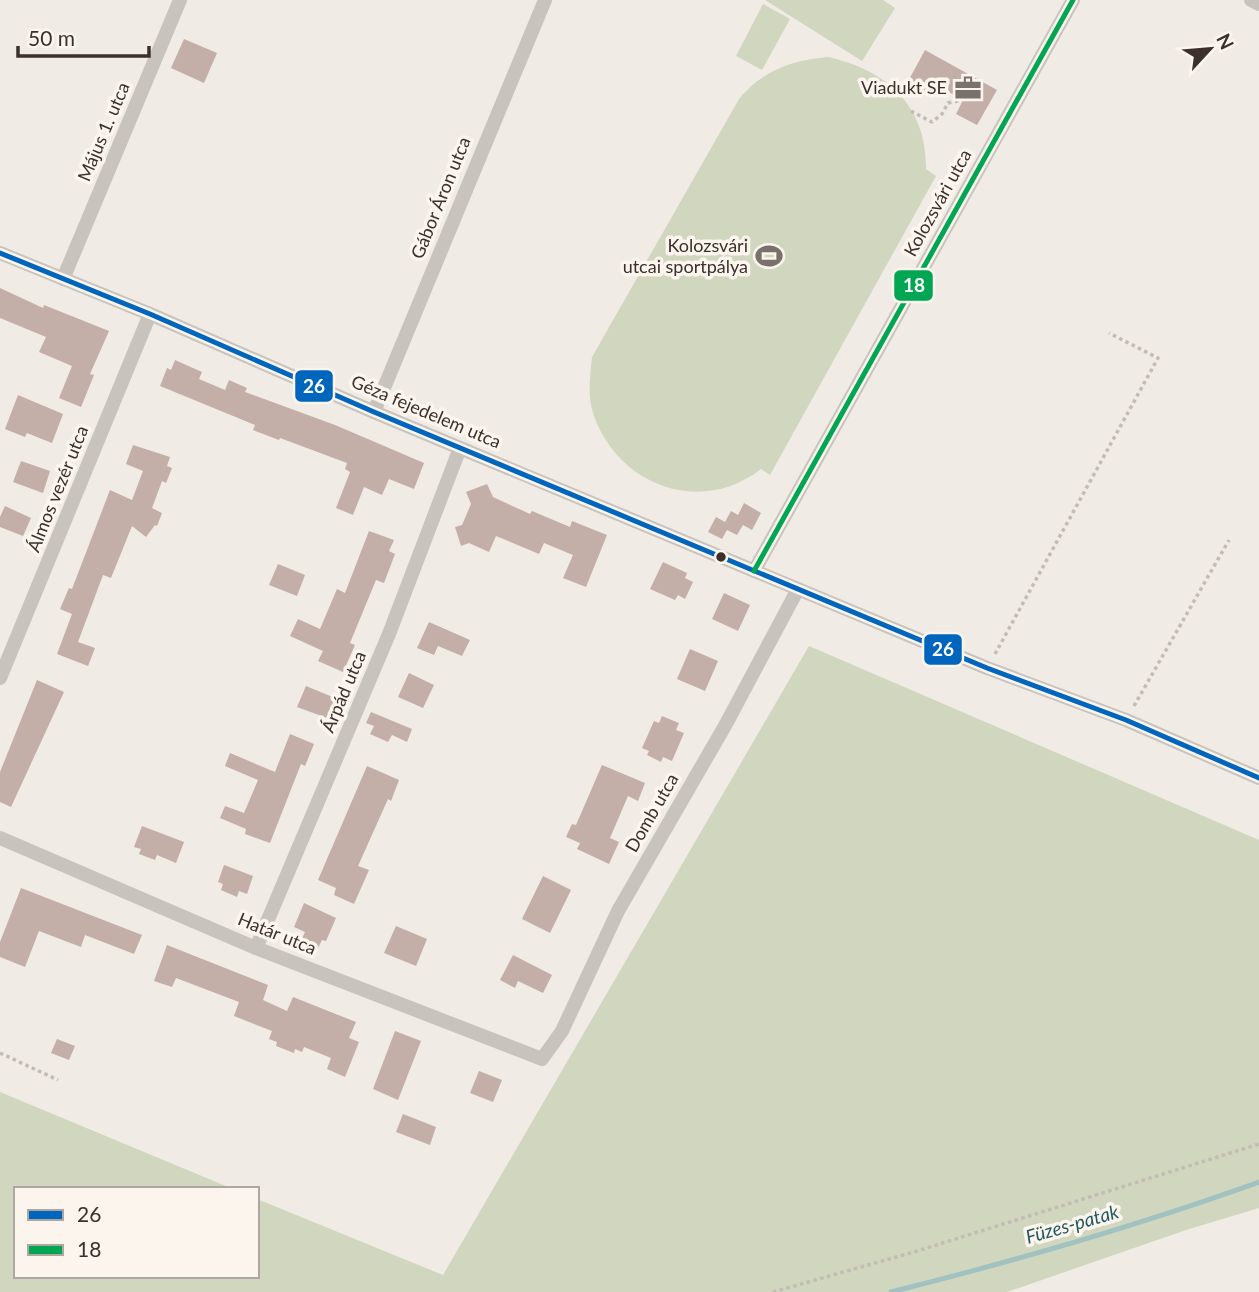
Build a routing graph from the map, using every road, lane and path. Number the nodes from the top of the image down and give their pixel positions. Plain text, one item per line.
1 (180, 0) edge
2 (545, 0) edge
3 (1073, 0) edge
4 (1251, 0) edge
5 (1259, 4) edge
6 (963, 100) dead end
7 (911, 111) dead end
8 (0, 253) edge
9 (63, 279) junction
10 (150, 314) junction
11 (1109, 332) dead end
12 (374, 412) junction
13 (460, 448) junction
14 (1229, 540) dead end
15 (754, 571) junction
16 (798, 589) junction
17 (987, 668) junction
18 (0, 678) edge
19 (1126, 720) junction
20 (1259, 778) edge
21 (0, 838) edge
22 (256, 947) junction
23 (0, 1054) edge
24 (542, 1059) joint
25 (58, 1080) dead end
26 (1259, 1143) edge
27 (773, 1292) edge

1 - 9 street, Május 1. utca
2 - 12 street, Gábor Áron utca
3 - 15 street, Kolozsvári utca
4 - 5 street
6 - 7 path
8 - 9 street, Géza fejedelem utca
9 - 10 street, Géza fejedelem utca
10 - 12 street, Géza fejedelem utca
10 - 18 street, Álmos vezér utca
11 - 17 path
12 - 13 street, Géza fejedelem utca
13 - 15 street, Géza fejedelem utca
13 - 22 street, Árpád utca
14 - 19 path
15 - 16 street, Géza fejedelem utca
16 - 17 street, Géza fejedelem utca
16 - 24 street, Domb utca
17 - 19 street, Géza fejedelem utca
19 - 20 street, Géza fejedelem utca
21 - 22 street, Határ utca
22 - 24 street, Határ utca
23 - 25 path
26 - 27 path

